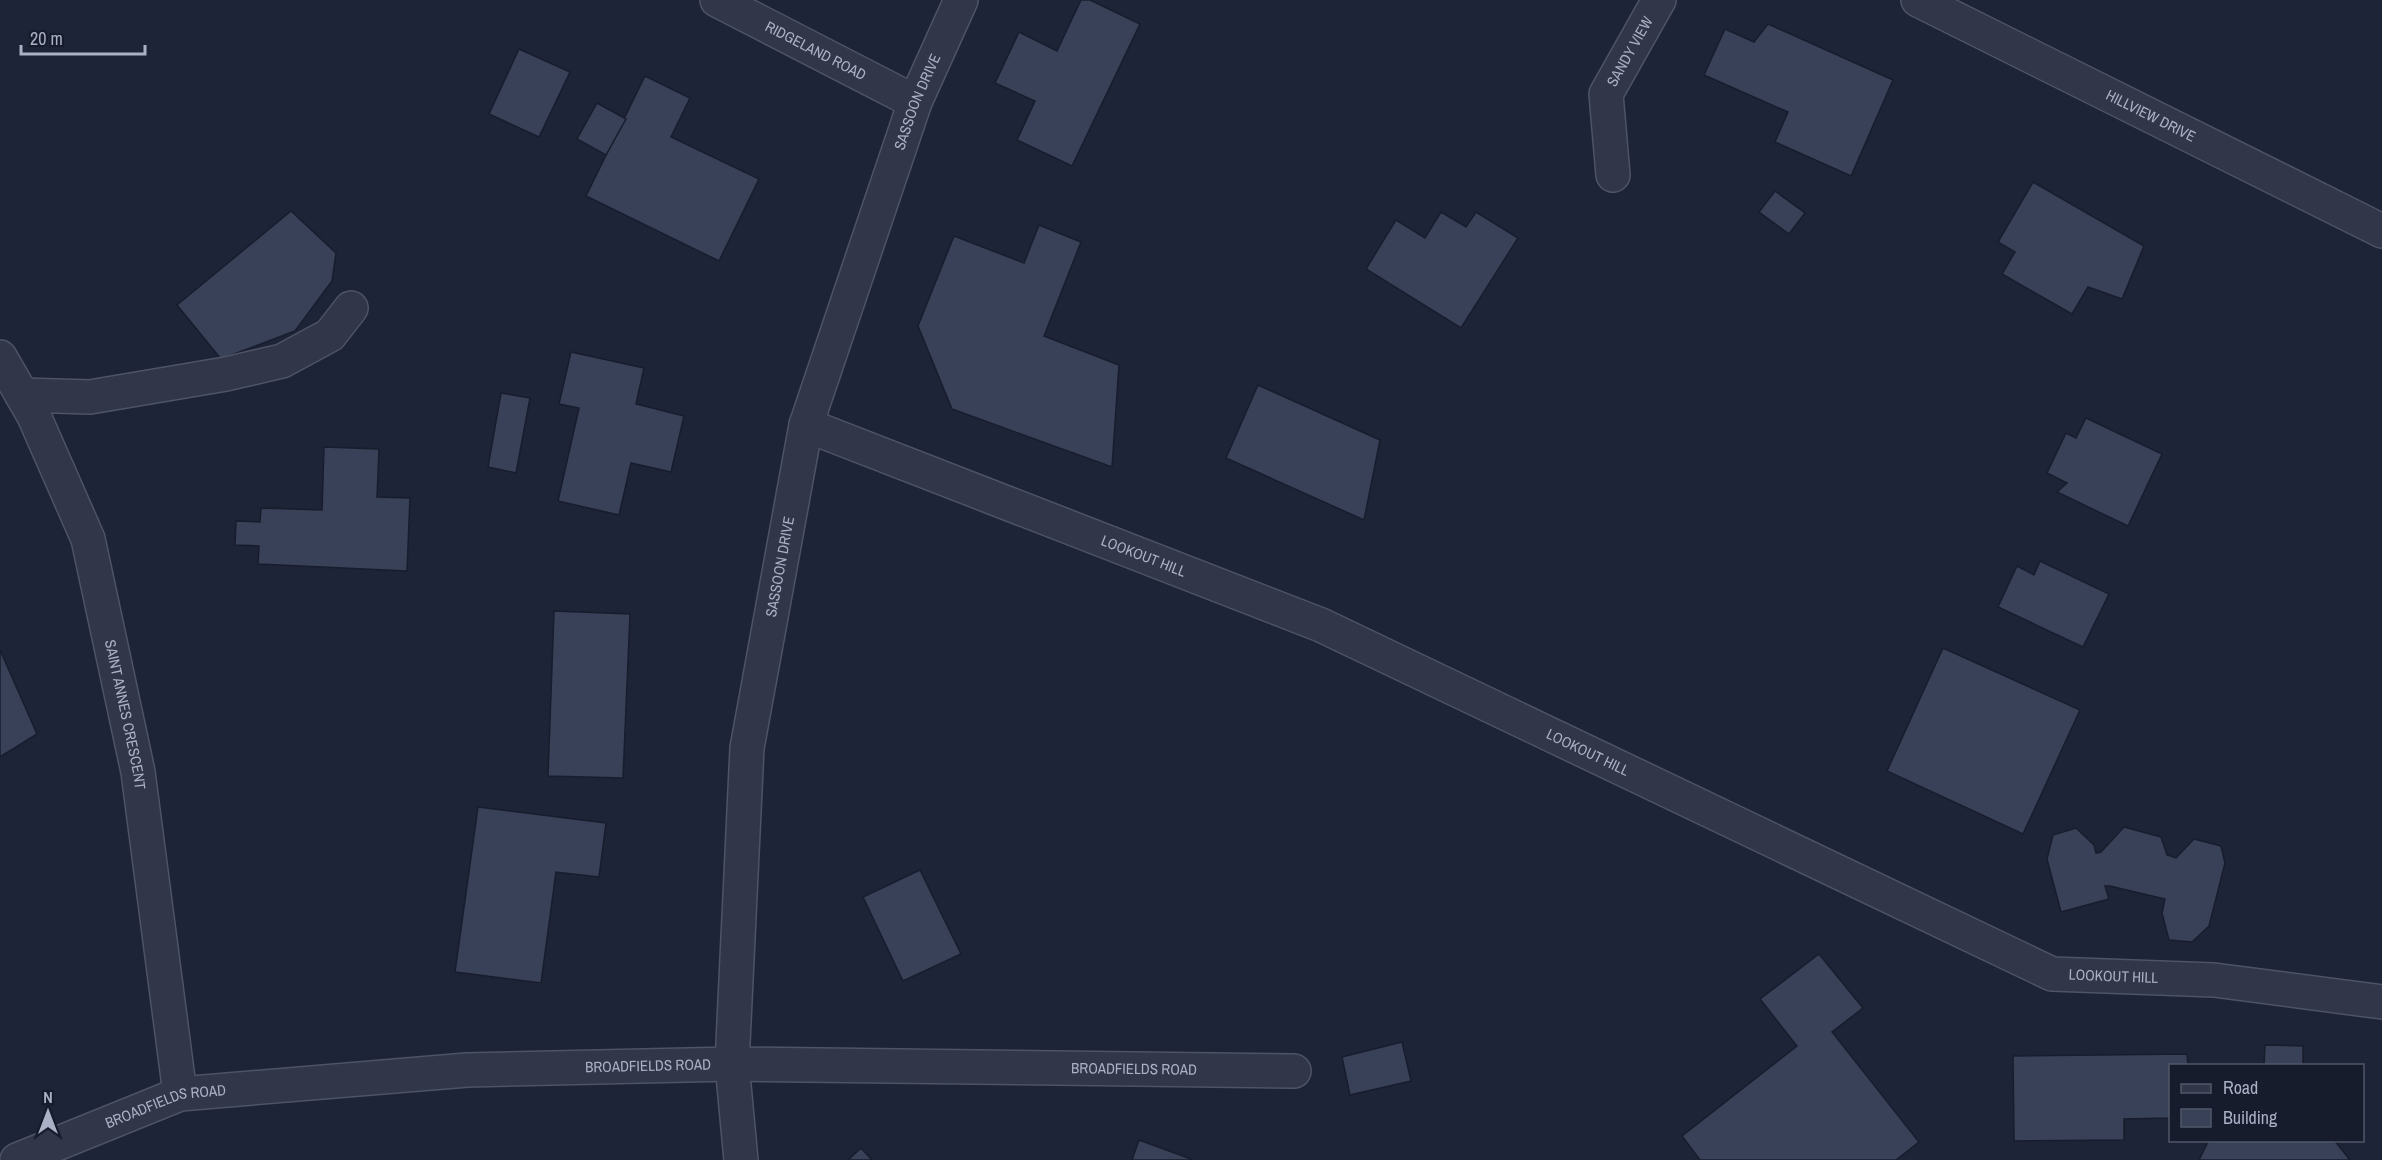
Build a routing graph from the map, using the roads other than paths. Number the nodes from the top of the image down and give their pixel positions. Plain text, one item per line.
1 (717, 0) edge
2 (961, 0) edge
3 (1659, 0) edge
4 (1918, 0) edge
5 (915, 102) junction
6 (1613, 175) dead end
7 (2382, 231) edge
8 (351, 308) dead end
9 (0, 357) edge
10 (22, 396) junction
11 (806, 425) junction
12 (2382, 1002) edge
13 (732, 1064) junction
14 (1294, 1071) dead end
15 (180, 1094) junction
16 (17, 1160) edge
17 (741, 1160) edge

1 - 5 street, RIDGELAND ROAD
2 - 5 street, SASSOON DRIVE
3 - 6 street, SANDY VIEW
4 - 7 street, HILLVIEW DRIVE
5 - 11 street, SASSOON DRIVE
8 - 10 street
9 - 10 street, SAINT ANNES CRESCENT
10 - 15 street, SAINT ANNES CRESCENT
11 - 12 street, LOOKOUT HILL
11 - 13 street, SASSOON DRIVE
13 - 14 street, BROADFIELDS ROAD
13 - 15 street, BROADFIELDS ROAD
13 - 17 street, SASSOON DRIVE
15 - 16 street, BROADFIELDS ROAD

